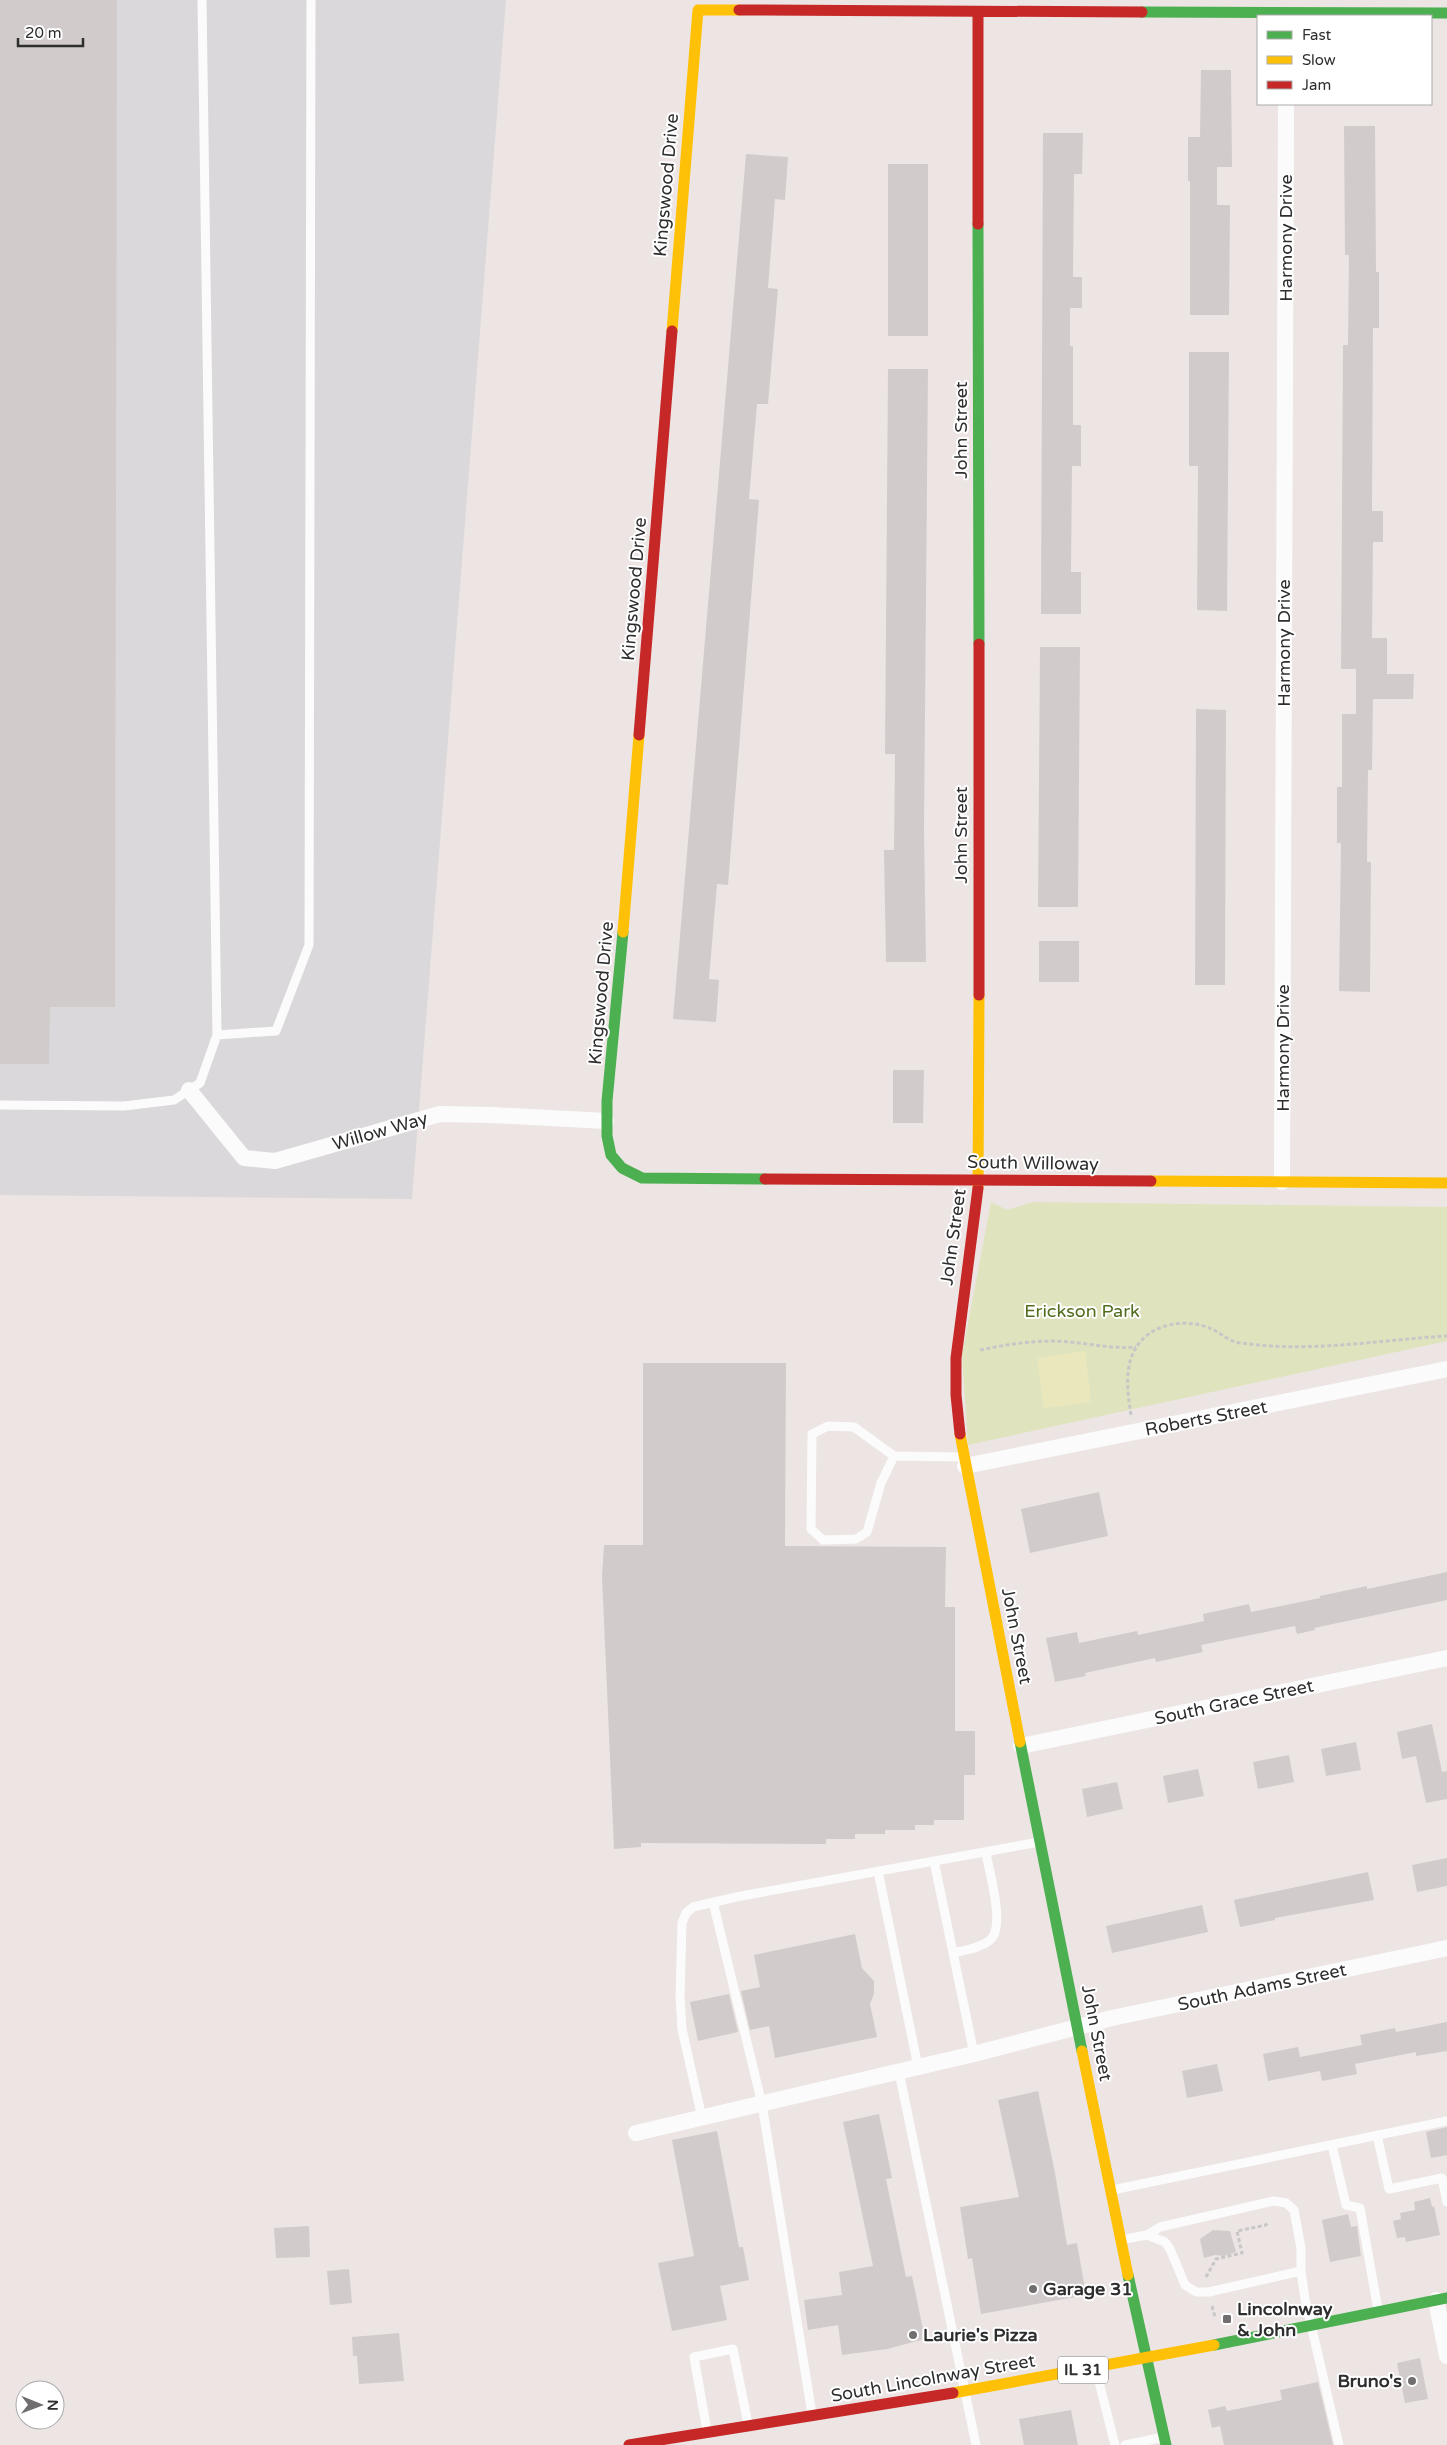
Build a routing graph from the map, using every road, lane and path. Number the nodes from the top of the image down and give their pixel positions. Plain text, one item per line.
1 (202, 0) edge
2 (311, 0) edge
3 (1287, 9) edge
4 (978, 12) junction
5 (1447, 13) edge
6 (1286, 105) edge
7 (217, 1035) junction
8 (189, 1090) junction
9 (0, 1105) edge
10 (606, 1121) junction
11 (621, 1167) joint
12 (979, 1179) junction
13 (1282, 1182) junction
14 (1447, 1183) edge
15 (1447, 1336) edge
16 (1136, 1347) junction
17 (980, 1350) dead end
18 (1447, 1369) edge
19 (1134, 1433) junction
20 (894, 1456) junction
21 (964, 1462) junction
22 (1447, 1658) edge
23 (1021, 1746) junction
24 (1040, 1842) junction
25 (986, 1852) junction
26 (934, 1861) junction
27 (878, 1871) junction
28 (714, 1902) junction
29 (1447, 1948) edge
30 (953, 1953) junction
31 (1078, 2027) junction
32 (974, 2054) junction
33 (918, 2067) junction
34 (899, 2072) junction
35 (762, 2104) junction
36 (702, 2118) junction
37 (1447, 2121) edge
38 (636, 2133) dead end
39 (1377, 2135) junction
40 (1332, 2145) junction
41 (1110, 2191) junction
42 (1447, 2202) edge
43 (1268, 2222) dead end
44 (1147, 2235) junction
45 (1120, 2240) junction
46 (1301, 2271) junction
47 (1207, 2285) dead end
48 (1441, 2299) edge
49 (1378, 2311) junction
50 (1311, 2325) junction
51 (1446, 2351) edge
52 (1145, 2359) junction
53 (1096, 2368) junction
54 (964, 2391) junction
55 (813, 2417) junction
56 (748, 2427) junction
57 (708, 2433) junction
58 (1165, 2441) edge
59 (629, 2445) edge
60 (976, 2445) edge
61 (1115, 2445) edge
62 (1125, 2445) edge
63 (1339, 2445) edge

1 - 7 lane
2 - 7 lane
3 - 4 street
3 - 5 street
4 - 10 street, Kingswood Drive
4 - 12 street, John Street
6 - 13 street, Harmony Drive
7 - 8 lane
8 - 9 lane
8 - 10 street, Willow Way
10 - 11 street, Kingswood Drive
11 - 12 street, South Willoway
12 - 13 street, South Willoway
12 - 21 street, John Street
13 - 14 street, South Willoway
15 - 16 path
16 - 17 path
16 - 19 path
18 - 19 street, Roberts Street
19 - 21 street, Roberts Street
20 - 20 lane
20 - 21 lane
21 - 23 street, John Street
22 - 23 street, South Grace Street
23 - 24 street, John Street
24 - 25 lane
24 - 31 street, John Street
25 - 26 lane
25 - 30 lane
26 - 27 lane
26 - 30 lane
27 - 28 lane
27 - 33 lane
28 - 35 lane
28 - 36 lane
29 - 31 street, South Adams Street
30 - 32 lane
31 - 32 street, South Adams Street
31 - 41 street, John Street
32 - 33 street, South Adams Street
33 - 34 street, South Adams Street
34 - 35 street, South Adams Street
34 - 54 lane
35 - 36 street, South Adams Street
35 - 55 lane
36 - 38 street, South Adams Street
37 - 39 lane
39 - 40 lane
39 - 42 lane
40 - 41 lane
40 - 49 lane
41 - 45 street, John Street
43 - 47 path
44 - 45 lane
44 - 46 lane
44 - 46 lane
45 - 52 street, John Street
46 - 50 lane
48 - 49 street, South Lincolnway Street / IL 31
48 - 51 street
49 - 50 street, South Lincolnway Street / IL 31
50 - 52 street, South Lincolnway Street / IL 31
50 - 63 lane
52 - 53 street, South Lincolnway Street / IL 31
52 - 58 street, John Street
53 - 54 street, South Lincolnway Street / IL 31
53 - 61 lane
54 - 55 street, South Lincolnway Street / IL 31
54 - 60 lane
55 - 56 street, South Lincolnway Street / IL 31
56 - 57 street, South Lincolnway Street / IL 31
56 - 57 lane
57 - 59 street, South Lincolnway Street / IL 31
58 - 62 lane

